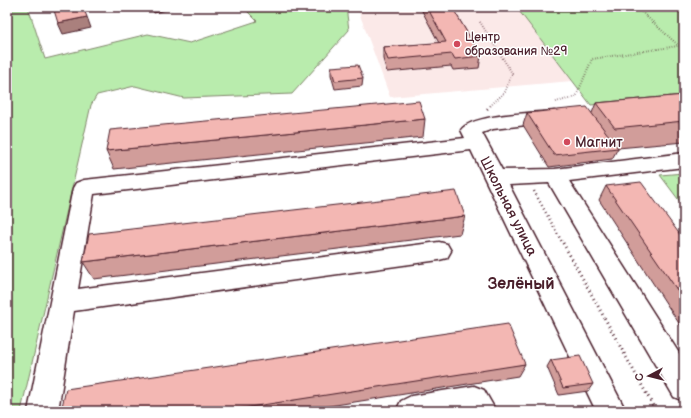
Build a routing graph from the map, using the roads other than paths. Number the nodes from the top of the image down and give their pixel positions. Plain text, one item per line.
1 (569, 116) edge
2 (477, 133) junction
3 (684, 160) edge
4 (556, 176) junction
5 (494, 178) junction
6 (439, 251) dead end
7 (63, 302) junction
8 (684, 387) edge
9 (43, 411) edge
10 (411, 411) edge
11 (481, 411) edge
12 (611, 411) edge

1 - 2 street
2 - 5 street, Школьная улица
2 - 7 street
3 - 4 street
4 - 5 street
4 - 8 street
5 - 12 street, Школьная улица
6 - 7 street
7 - 9 street
10 - 11 street

